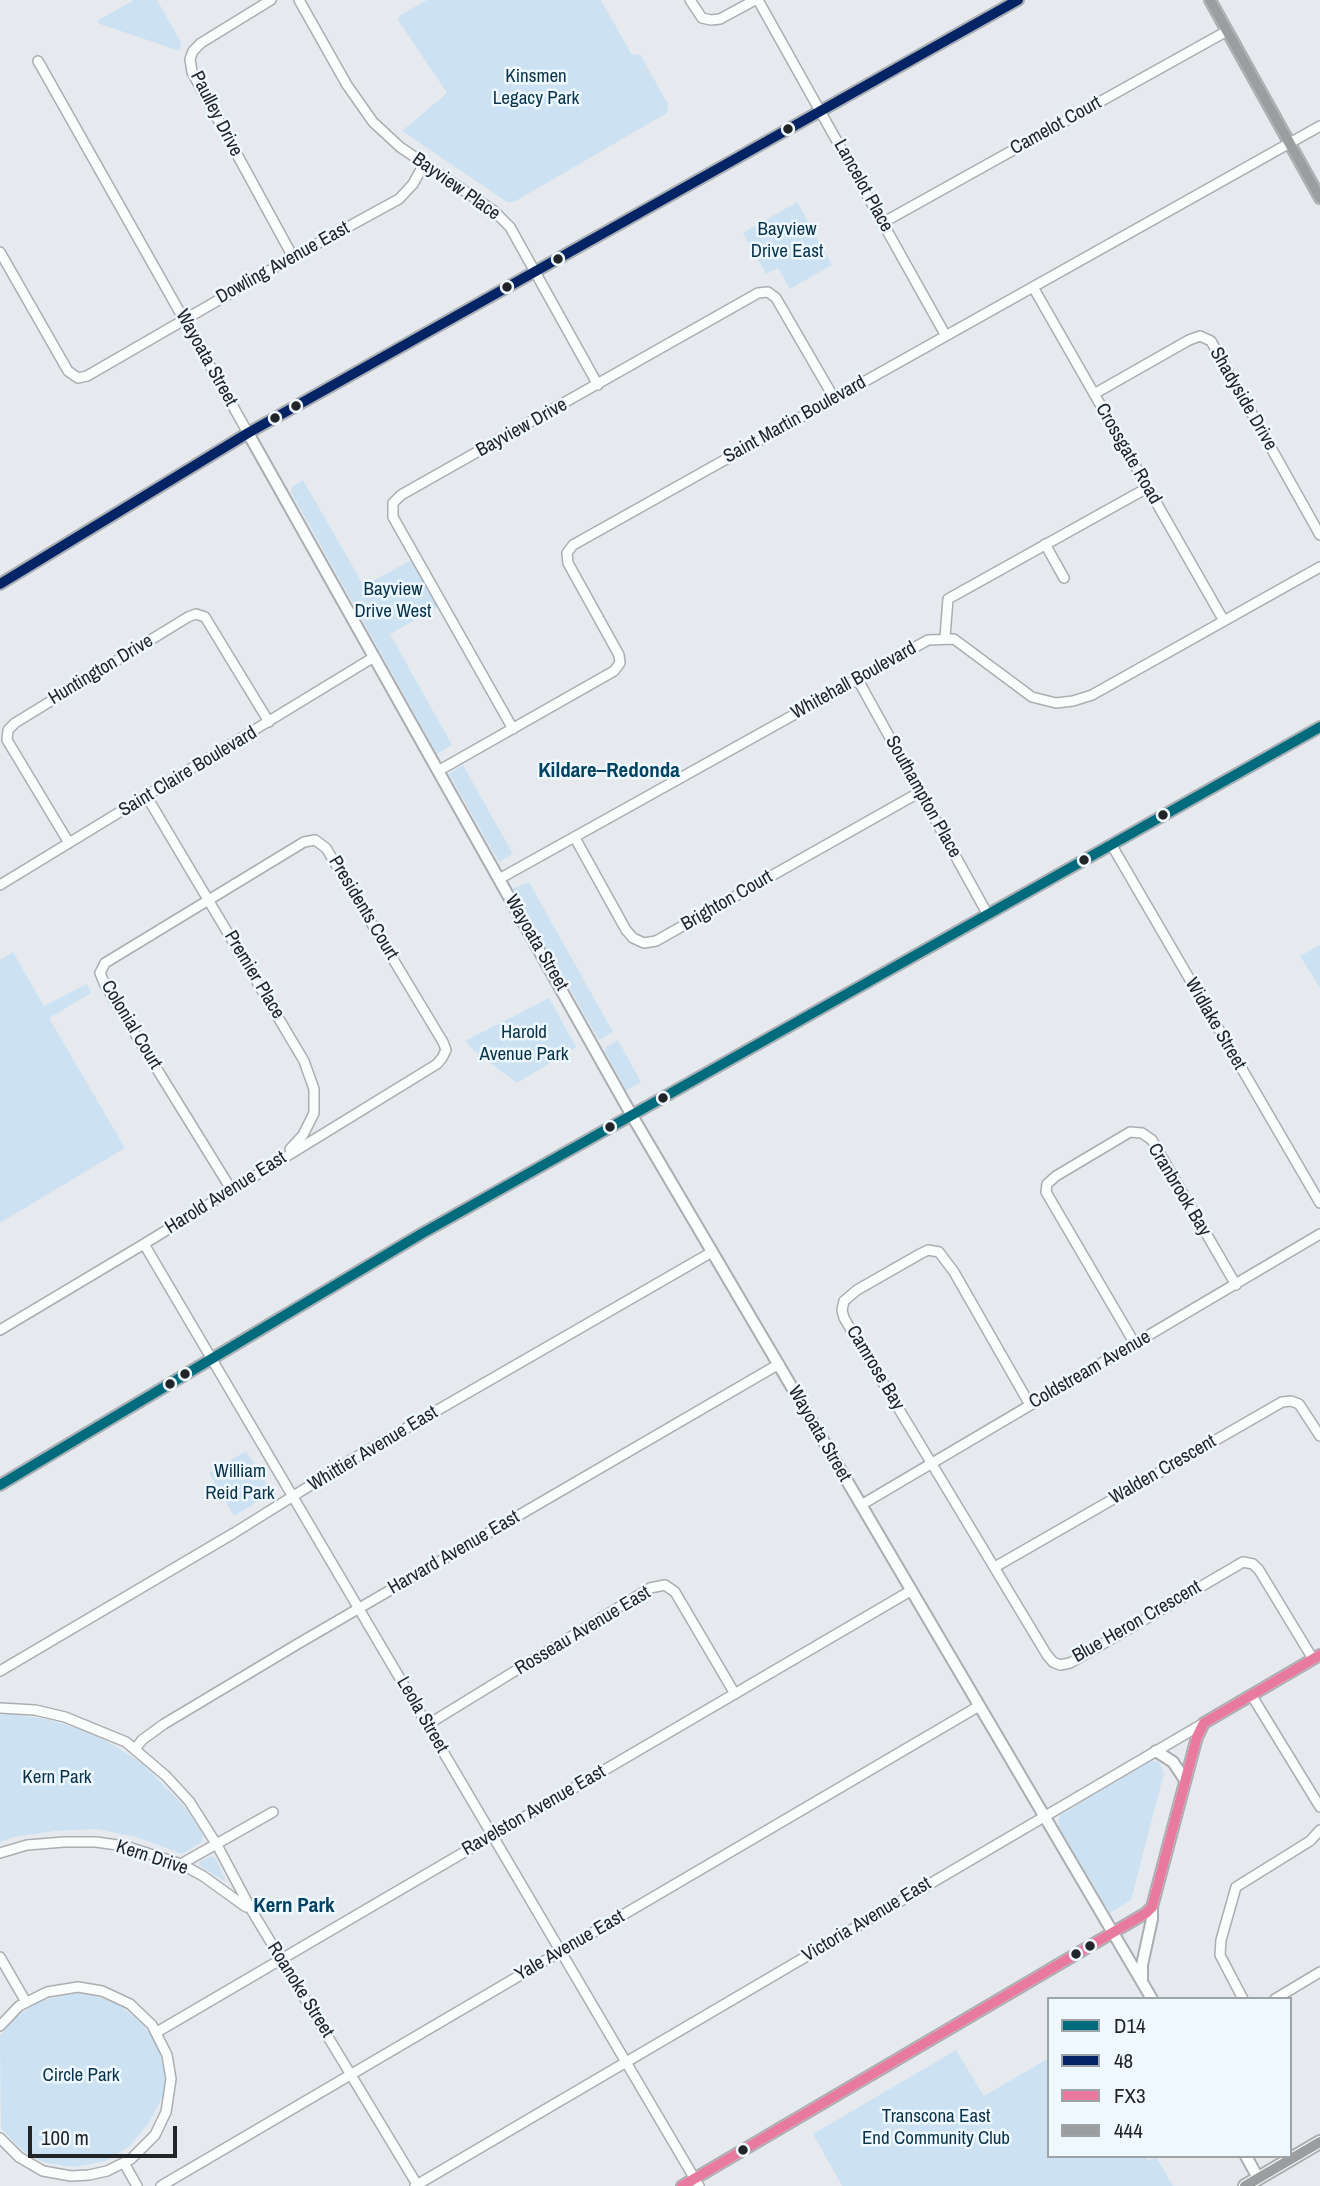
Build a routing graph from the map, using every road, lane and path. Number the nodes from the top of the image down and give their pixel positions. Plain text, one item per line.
1 (271, 0) edge
2 (299, 0) edge
3 (690, 0) edge
4 (756, 0) edge
5 (1018, 0) edge
6 (1210, 0) edge
7 (1227, 31) junction
8 (38, 61) dead end
9 (820, 111) junction
10 (1320, 126) edge
11 (1289, 143) junction
12 (424, 164) junction
13 (1320, 198) edge
14 (884, 222) junction
15 (0, 252) edge
16 (293, 257) junction
17 (534, 272) junction
18 (1033, 287) junction
19 (184, 319) junction
20 (946, 336) junction
21 (598, 385) junction
22 (1094, 394) junction
23 (834, 398) junction
24 (248, 433) junction
25 (1147, 488) junction
26 (1320, 535) edge
27 (1045, 544) junction
28 (1320, 567) edge
29 (1064, 578) dead end
30 (0, 584) edge
31 (1224, 621) junction
32 (945, 637) junction
33 (374, 657) junction
34 (858, 680) junction
35 (269, 722) junction
36 (1320, 727) edge
37 (513, 729) junction
38 (438, 771) junction
39 (920, 792) junction
40 (147, 797) junction
41 (575, 838) junction
42 (69, 844) junction
43 (1111, 844) junction
44 (499, 879) junction
45 (0, 885) edge
46 (209, 900) junction
47 (988, 915) junction
48 (446, 1050) joint
49 (631, 1114) junction
50 (282, 1157) junction
51 (231, 1189) junction
52 (1320, 1203) edge
53 (1320, 1234) edge
54 (145, 1244) junction
55 (712, 1252) junction
56 (1236, 1285) junction
57 (0, 1330) edge
58 (1135, 1343) junction
59 (212, 1357) junction
60 (779, 1364) junction
61 (1030, 1405) junction
62 (1320, 1436) edge
63 (933, 1463) junction
64 (0, 1485) edge
65 (293, 1497) junction
66 (861, 1506) junction
67 (995, 1567) junction
68 (912, 1590) junction
69 (360, 1608) junction
70 (1316, 1657) edge
71 (0, 1671) edge
72 (735, 1694) junction
73 (1252, 1696) junction
74 (979, 1706) junction
75 (0, 1708) edge
76 (1204, 1723) junction
77 (427, 1725) junction
78 (136, 1748) junction
79 (1156, 1751) junction
80 (1185, 1780) junction
81 (1320, 1807) edge
82 (273, 1812) dead end
83 (1045, 1815) junction
84 (1320, 1830) edge
85 (494, 1835) junction
86 (217, 1845) junction
87 (0, 1853) edge
88 (181, 1864) junction
89 (1152, 1907) junction
90 (251, 1911) junction
91 (1113, 1932) junction
92 (561, 1951) junction
93 (0, 1957) edge
94 (281, 1959) junction
95 (1320, 1972) edge
96 (1142, 1980) junction
97 (1151, 1997) edge
98 (1242, 1997) edge
99 (1278, 1997) edge
100 (26, 2002) junction
101 (0, 2026) edge
102 (157, 2032) junction
103 (626, 2063) junction
104 (351, 2075) junction
105 (0, 2138) edge
106 (1320, 2142) edge
107 (1247, 2158) edge
108 (124, 2163) junction
109 (1258, 2178) junction
110 (697, 2182) edge
111 (137, 2186) edge
112 (161, 2186) edge
113 (417, 2186) edge
114 (682, 2186) edge
115 (1245, 2186) edge

1 - 16 street, Paulley Drive
2 - 12 street, Bayview Place
3 - 4 street
4 - 9 street, Lancelot Place
5 - 9 street
6 - 7 street
7 - 11 street
7 - 14 street, Camelot Court
8 - 19 street, Wayoata Street
9 - 14 street, Lancelot Place
9 - 17 street
10 - 11 street, Saint Martin Boulevard
11 - 13 street
11 - 18 street, Saint Martin Boulevard
12 - 16 street, Dowling Avenue East
12 - 17 street, Bayview Place
14 - 20 street, Lancelot Place
15 - 19 street, Dowling Avenue East
16 - 19 street, Dowling Avenue East
17 - 21 street, Bayview Place
17 - 24 street
18 - 20 street, Saint Martin Boulevard
18 - 22 street, Crossgate Road
19 - 24 street, Wayoata Street
20 - 23 street, Saint Martin Boulevard
21 - 23 street, Bayview Drive
21 - 37 street, Bayview Drive
22 - 25 street, Crossgate Road
22 - 26 street, Shadyside Drive
23 - 37 street, Saint Martin Boulevard
24 - 30 street
24 - 33 street, Wayoata Street
25 - 27 street
25 - 31 street, Crossgate Road
27 - 29 street
27 - 32 street
28 - 31 street
31 - 32 street
32 - 34 street, Whitehall Boulevard
33 - 35 street, Saint Claire Boulevard
33 - 38 street, Wayoata Street
34 - 39 street, Southampton Place
34 - 41 street, Whitehall Boulevard
35 - 40 street, Saint Claire Boulevard
35 - 42 street, Huntington Drive
36 - 43 street
37 - 38 street, Saint Martin Boulevard
38 - 44 street, Wayoata Street
39 - 41 street, Brighton Court
39 - 47 street, Southampton Place
40 - 42 street, Saint Claire Boulevard
40 - 46 street, Premier Place
41 - 44 street, Whitehall Boulevard
42 - 45 street, Saint Claire Boulevard
43 - 47 street
43 - 52 street, Widlake Street
44 - 49 street, Wayoata Street
46 - 48 street, Presidents Court
46 - 50 street, Premier Place
46 - 51 street, Colonial Court
47 - 49 street
48 - 50 street, Harold Avenue East
49 - 55 street, Wayoata Street
49 - 59 street
50 - 51 street, Harold Avenue East
51 - 54 street, Harold Avenue East
53 - 56 street, Coldstream Avenue
54 - 57 street, Harold Avenue East
54 - 59 street, Leola Street
55 - 60 street, Wayoata Street
55 - 65 street, Whittier Avenue East
56 - 58 street, Coldstream Avenue
56 - 58 street, Cranbrook Bay
58 - 61 street, Coldstream Avenue
59 - 64 street
59 - 65 street, Leola Street
60 - 66 street, Wayoata Street
60 - 69 street, Harvard Avenue East
61 - 63 street, Coldstream Avenue
61 - 63 street, Camrose Bay
62 - 67 street, Walden Crescent
63 - 66 street, Coldstream Avenue
63 - 67 street, Blue Heron Crescent
65 - 69 street, Leola Street
65 - 71 street, Whittier Avenue East
66 - 68 street, Wayoata Street
67 - 70 street, Blue Heron Crescent
68 - 72 street, Ravelston Avenue East
68 - 74 street, Wayoata Street
69 - 77 street, Leola Street
69 - 78 street, Harvard Avenue East
70 - 73 street, Victoria Avenue East
72 - 77 street, Rosseau Avenue East
72 - 85 street, Ravelston Avenue East
73 - 76 street, Victoria Avenue East
73 - 81 street
74 - 83 street, Wayoata Street
74 - 92 street, Yale Avenue East
75 - 78 street, Roanoke Street
76 - 79 street, Victoria Avenue East
76 - 80 street
77 - 85 street, Leola Street
78 - 86 street, Roanoke Street
79 - 80 street
79 - 83 street, Victoria Avenue East
80 - 89 street
82 - 86 street
83 - 91 street, Wayoata Street
83 - 103 street, Victoria Avenue East
84 - 98 street
85 - 92 street, Leola Street
85 - 94 street, Ravelston Avenue East
86 - 88 street
86 - 90 street, Roanoke Street
87 - 88 street, Kern Drive
88 - 90 street, Kern Drive
89 - 91 street
89 - 96 street
90 - 94 street, Roanoke Street
91 - 96 street, Wayoata Street
91 - 110 street
92 - 103 street, Leola Street
92 - 104 street, Yale Avenue East
93 - 100 street
94 - 102 street, Ravelston Avenue East
94 - 104 street, Roanoke Street
95 - 99 street
96 - 97 street, Wayoata Street
100 - 101 street
100 - 102 street
102 - 108 street
103 - 110 street, Leola Street
103 - 113 street, Victoria Avenue East
104 - 112 street, Yale Avenue East
104 - 113 street, Roanoke Street
105 - 108 street
106 - 109 main road
107 - 109 street
108 - 111 street
109 - 115 main road
110 - 114 street

